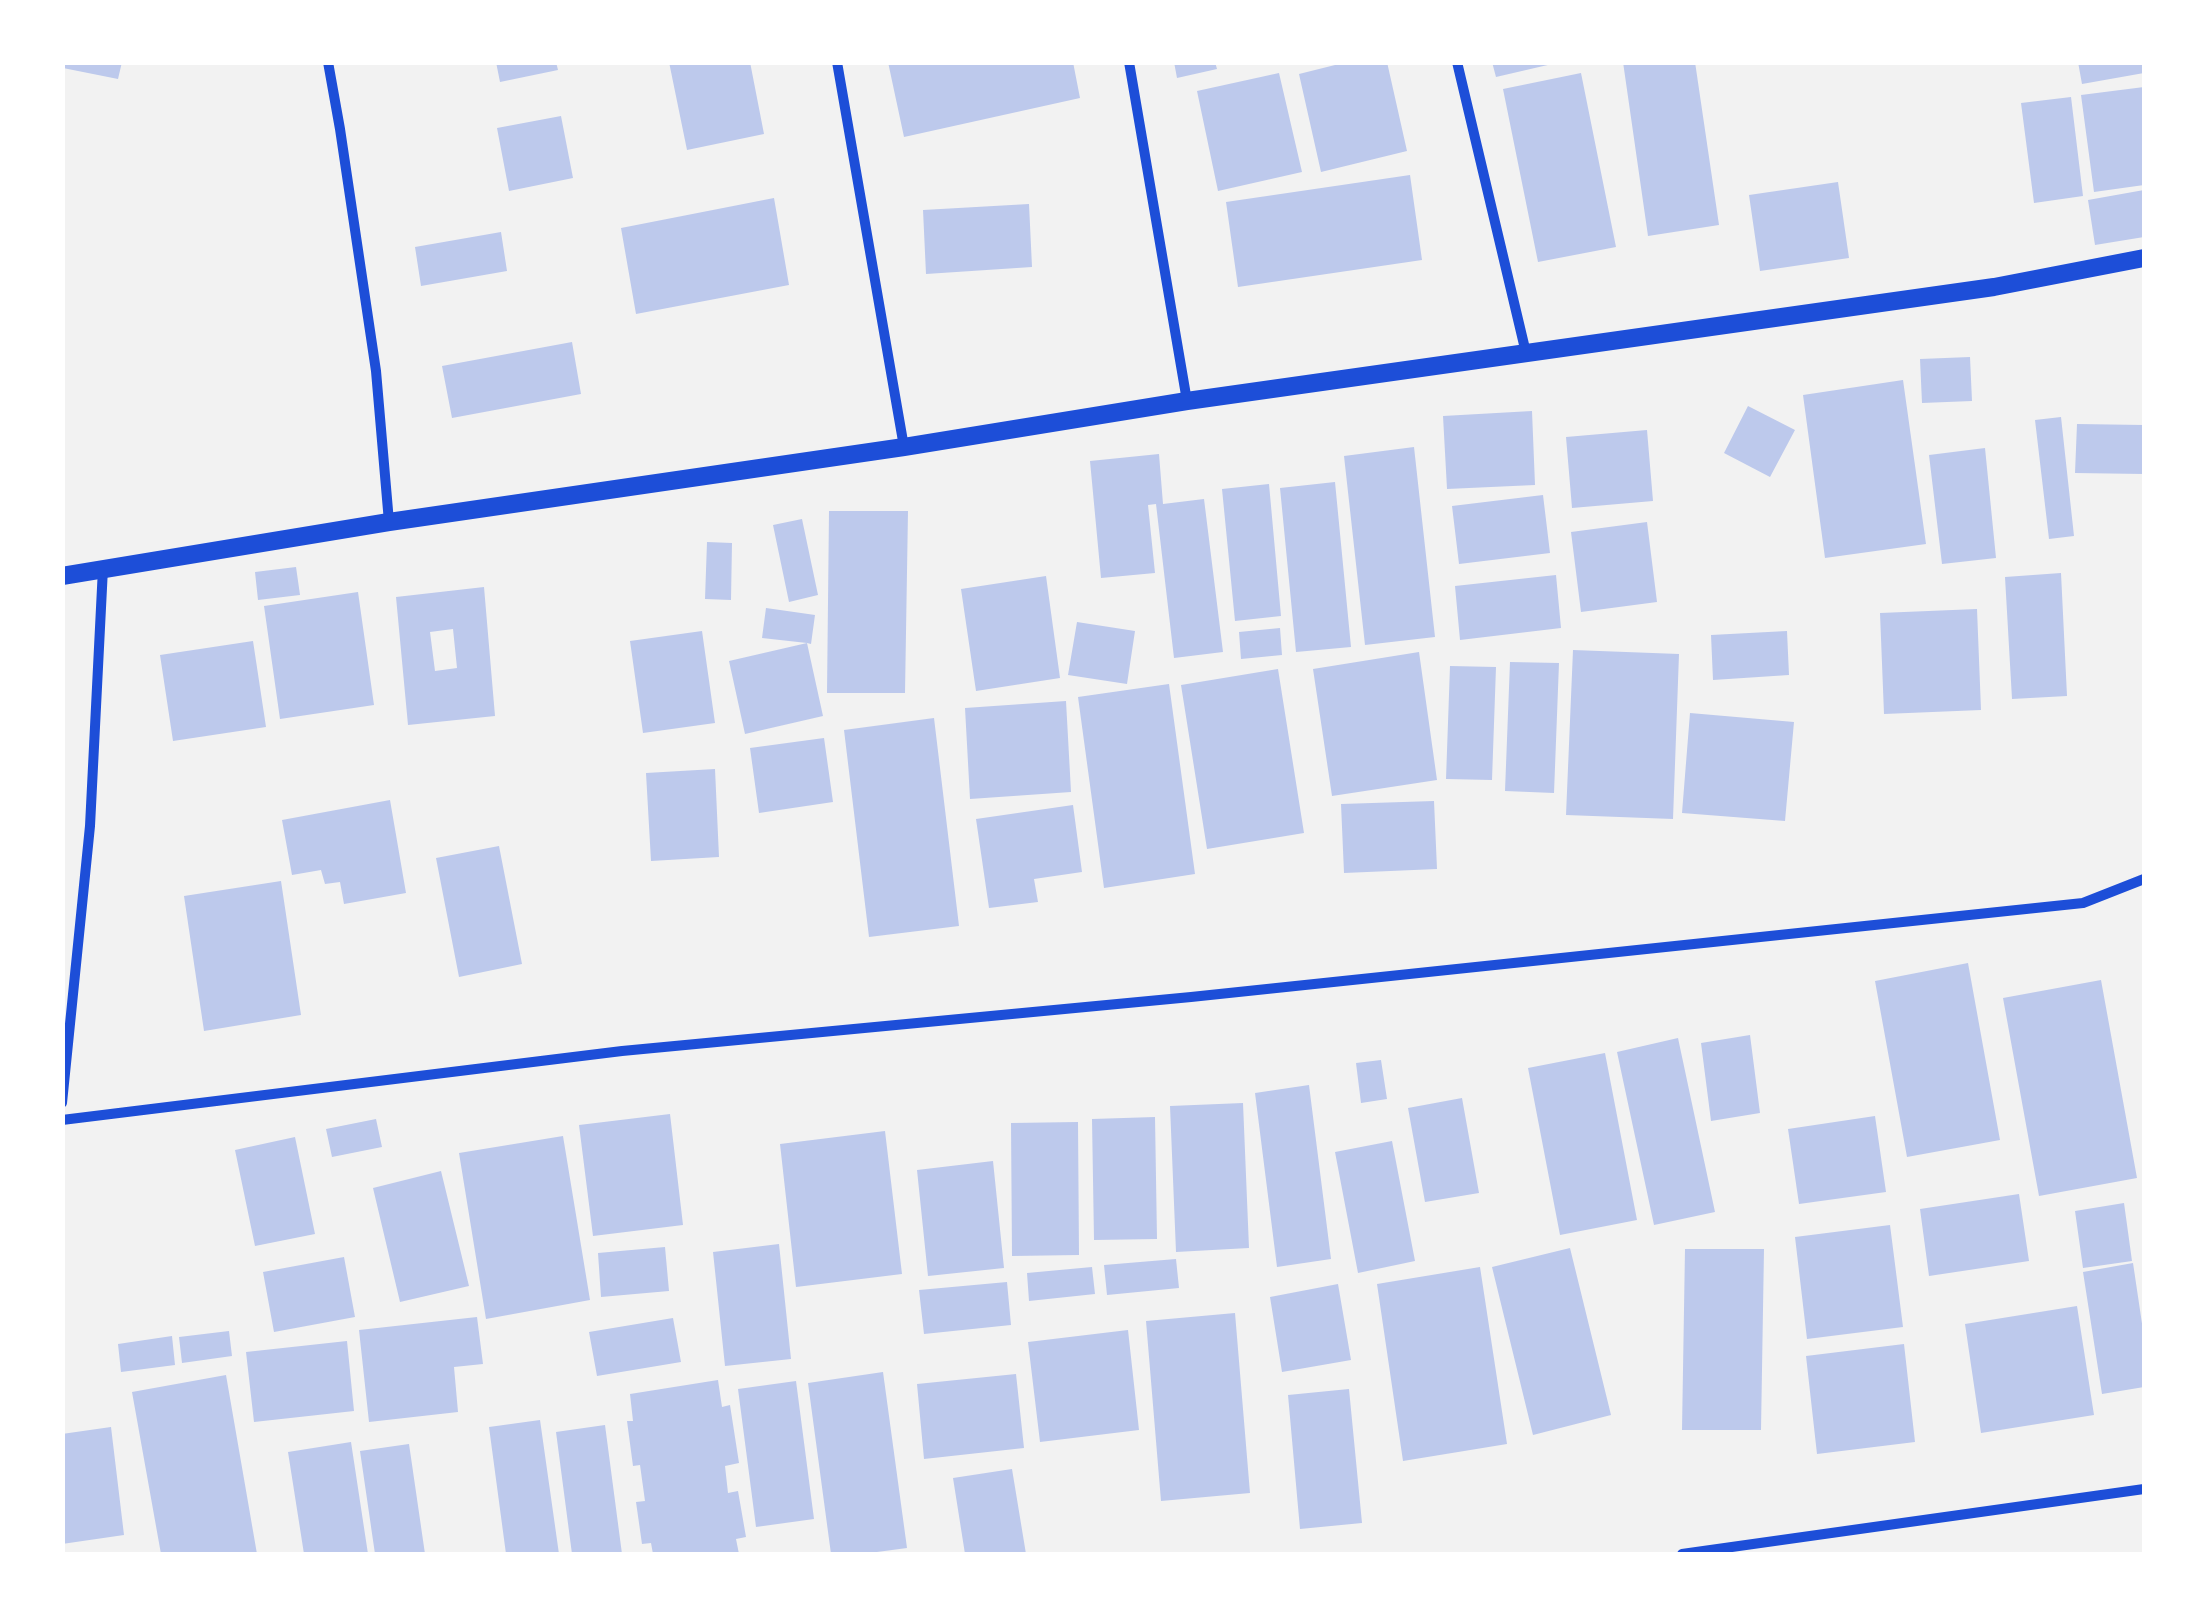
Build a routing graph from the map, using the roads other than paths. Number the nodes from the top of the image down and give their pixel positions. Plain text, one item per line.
1 (328, 62) edge
2 (837, 62) edge
3 (1129, 62) edge
4 (1456, 62) edge
5 (2144, 258) edge
6 (1526, 354) junction
7 (1186, 401) junction
8 (904, 447) junction
9 (389, 522) junction
10 (103, 568) junction
11 (62, 576) edge
12 (2144, 879) edge
13 (62, 1103) edge
14 (62, 1120) edge
15 (2144, 1489) edge
16 (1682, 1554) edge

1 - 9 street
2 - 8 street
3 - 7 street
4 - 6 street
5 - 6 street
6 - 7 street
7 - 8 street
8 - 9 street
9 - 10 street
10 - 11 street
10 - 13 street
12 - 14 street
15 - 16 street

